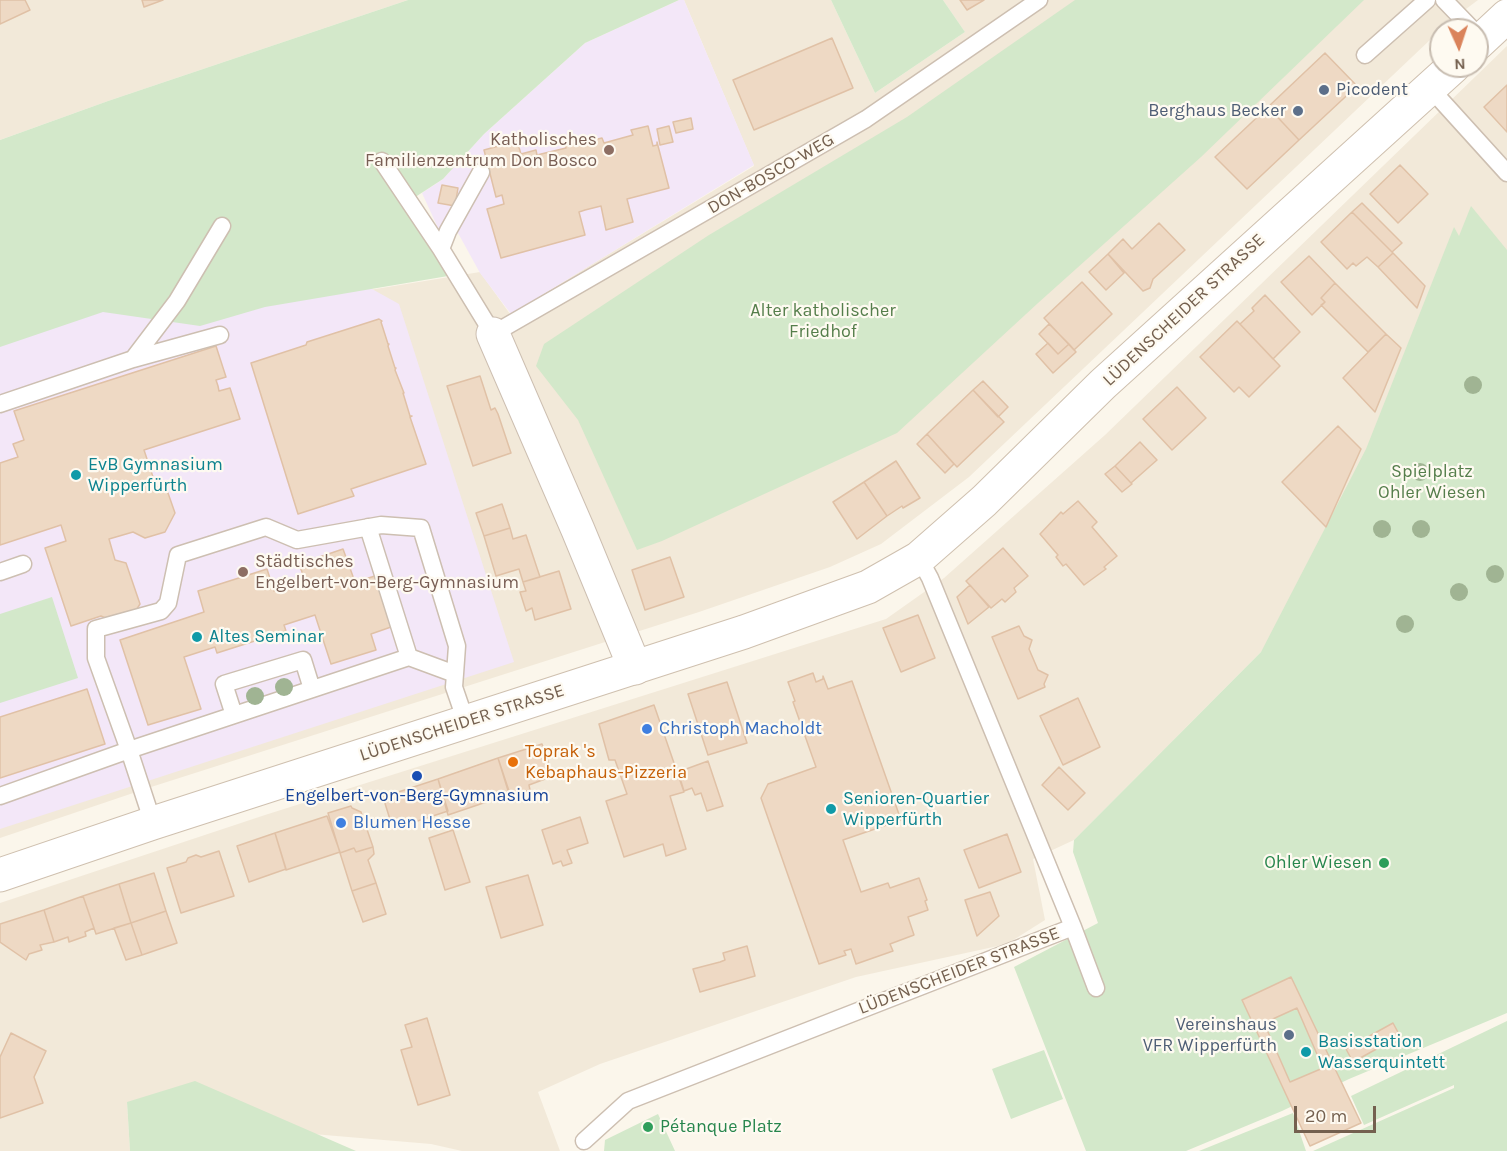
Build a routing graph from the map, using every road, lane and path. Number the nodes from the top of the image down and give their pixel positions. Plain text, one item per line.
1 (1039, 0) edge
2 (1427, 0) edge
3 (1444, 0) edge
4 (1507, 16) edge
5 (1460, 18) edge
6 (1489, 29) edge
7 (1365, 55) dead end
8 (1441, 78) edge
9 (1430, 88) junction
10 (382, 161) dead end
11 (481, 172) dead end
12 (1507, 173) edge
13 (222, 226) dead end
14 (441, 249) junction
15 (493, 334) junction
16 (220, 335) dead end
17 (134, 359) junction
18 (0, 404) edge
19 (368, 527) junction
20 (919, 558) junction
21 (23, 564) dead end
22 (0, 572) edge
23 (409, 657) junction
24 (635, 668) junction
25 (455, 674) junction
26 (312, 689) junction
27 (234, 715) junction
28 (466, 722) junction
29 (129, 750) junction
30 (0, 796) edge
31 (153, 823) junction
32 (0, 875) edge
33 (1073, 927) junction
34 (1096, 988) dead end
35 (584, 1141) dead end

1 - 15 lane, DON-BOSCO-WEG
2 - 7 lane
3 - 5 lane
4 - 6 main road
8 - 9 main road, LÜDENSCHEIDER STRASSE
9 - 12 lane
9 - 20 main road, LÜDENSCHEIDER STRASSE
10 - 14 lane
11 - 14 lane
13 - 17 lane
14 - 15 lane
15 - 24 main road
16 - 17 lane
17 - 18 lane
19 - 23 lane
19 - 25 lane
19 - 29 lane
20 - 24 main road, LÜDENSCHEIDER STRASSE
20 - 33 lane, LÜDENSCHEIDER STRASSE
21 - 22 lane
23 - 25 lane
23 - 26 lane
24 - 28 main road, LÜDENSCHEIDER STRASSE
25 - 28 lane
26 - 27 lane
26 - 27 lane
27 - 29 lane
28 - 31 main road, LÜDENSCHEIDER STRASSE
29 - 30 lane
29 - 31 lane
31 - 32 main road, LÜDENSCHEIDER STRASSE
33 - 34 lane
33 - 35 lane, LÜDENSCHEIDER STRASSE

